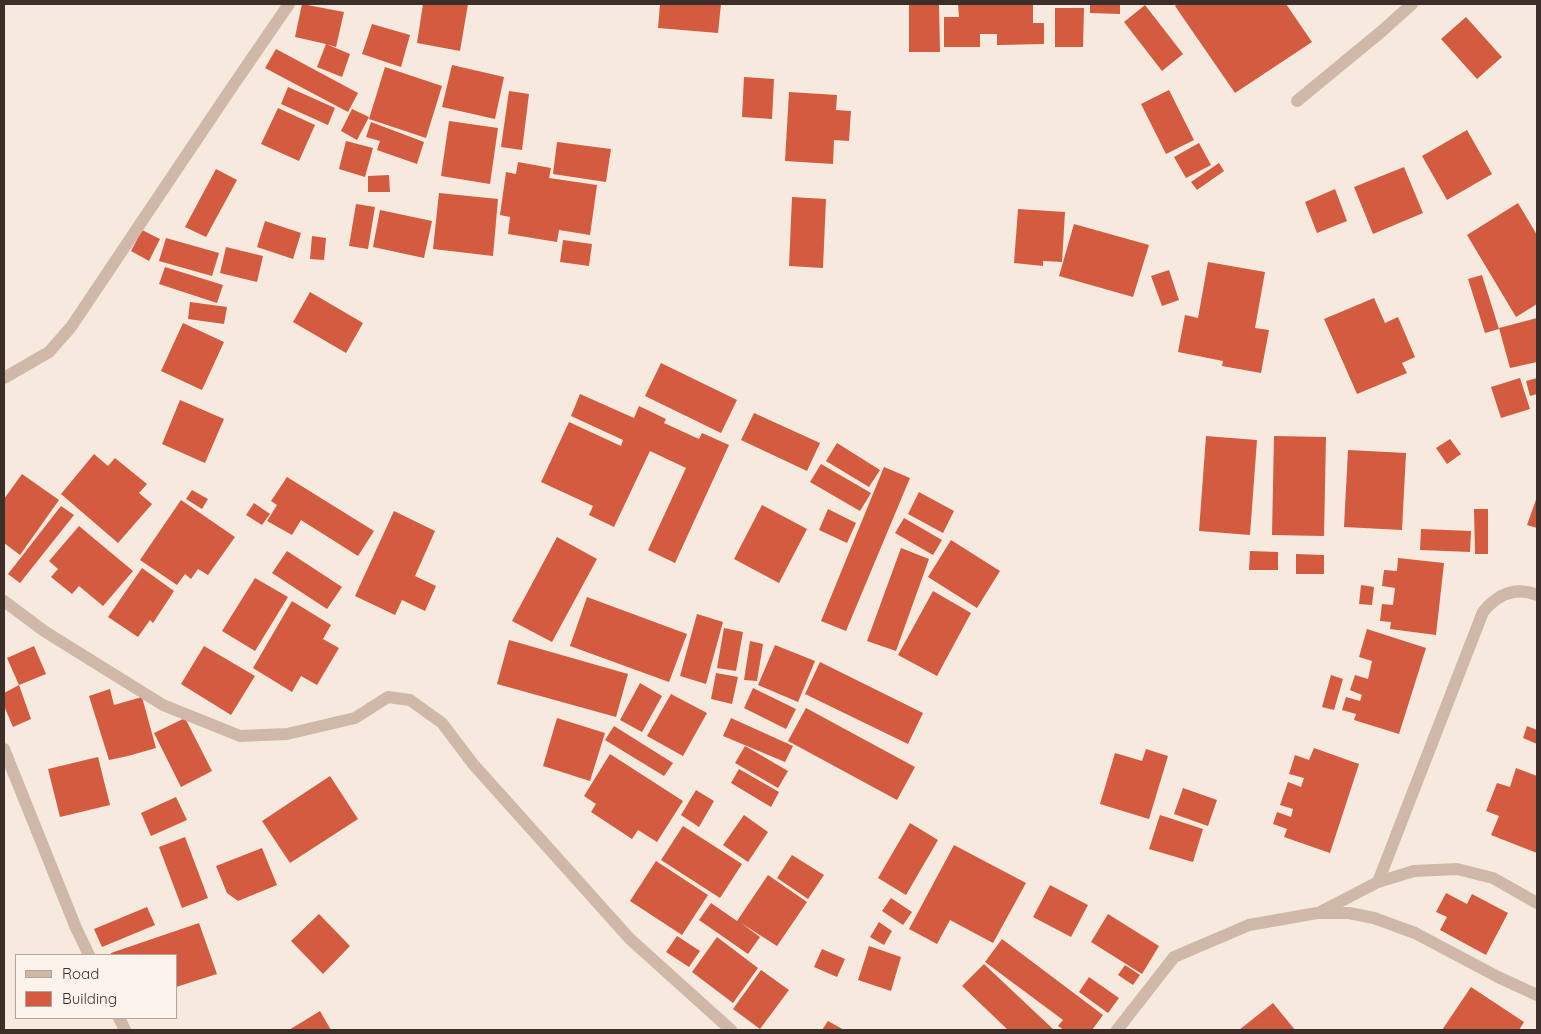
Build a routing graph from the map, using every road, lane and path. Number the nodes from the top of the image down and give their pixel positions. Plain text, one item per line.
1 (289, 4) edge
2 (1412, 4) edge
3 (1297, 101) dead end
4 (4, 378) edge
5 (1537, 595) edge
6 (4, 601) edge
7 (4, 749) edge
8 (1378, 882) junction
9 (1537, 903) edge
10 (1317, 913) junction
11 (89, 954) edge
12 (1537, 995) edge
13 (731, 1030) edge
14 (1117, 1030) edge

1 - 4 street
2 - 3 street
5 - 8 street
6 - 13 street
7 - 11 street
8 - 9 street
8 - 10 street
10 - 12 street
10 - 14 street

